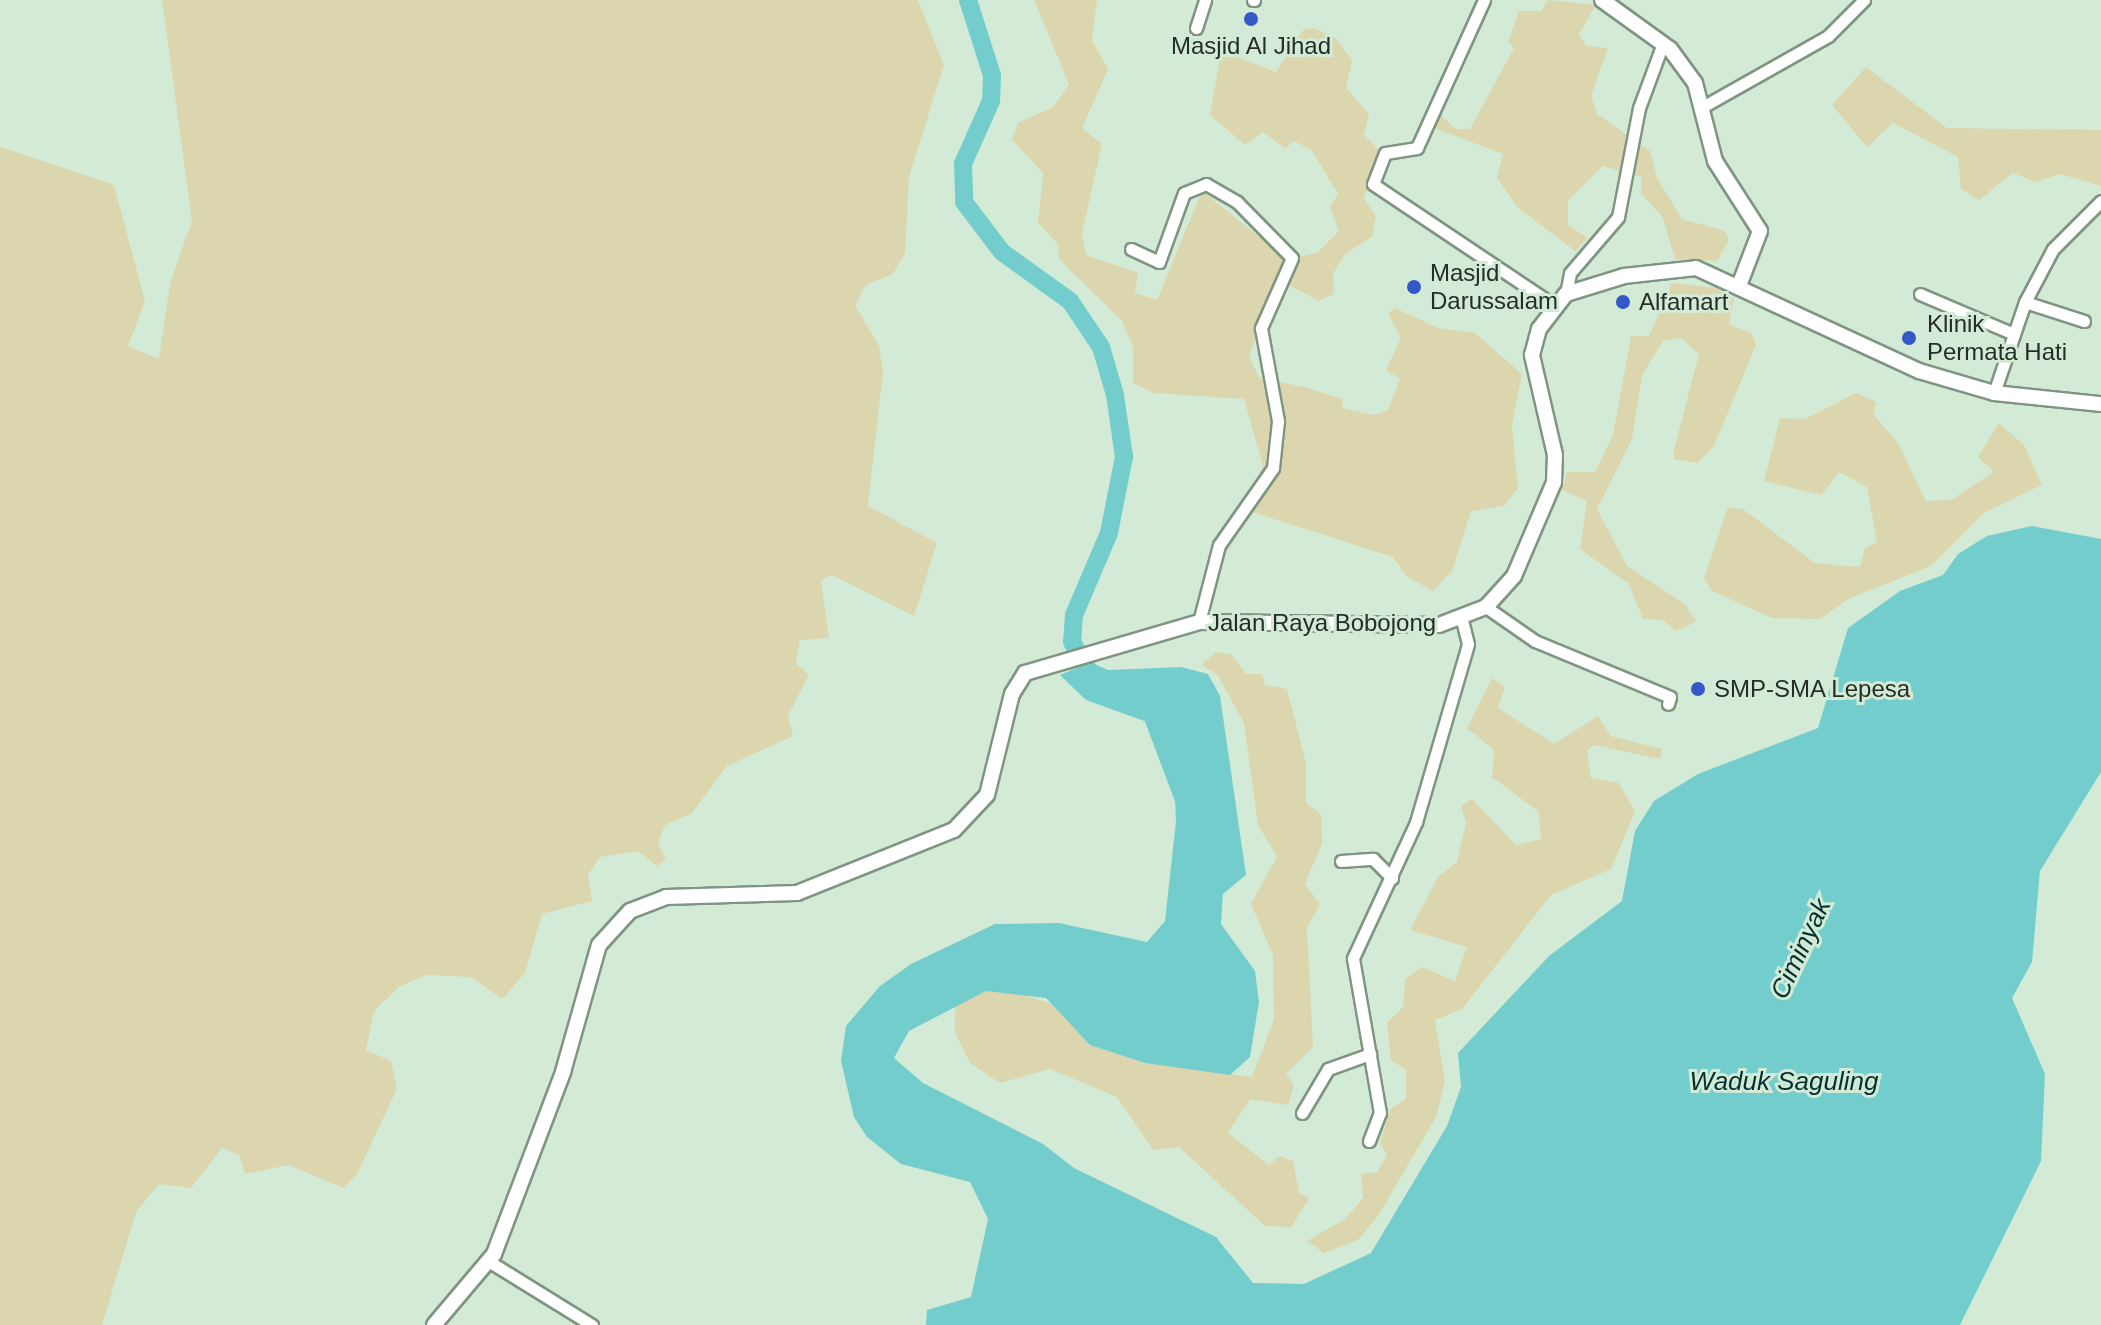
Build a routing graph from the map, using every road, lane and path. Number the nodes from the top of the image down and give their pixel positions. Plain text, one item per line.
1 (1205, 0) edge
2 (1484, 0) edge
3 (1602, 0) edge
4 (1864, 0) edge
5 (1196, 28) dead end
6 (1663, 43) junction
7 (1704, 106) junction
8 (2101, 201) edge
9 (1131, 249) dead end
10 (1740, 283) junction
11 (1566, 294) junction
12 (1920, 294) dead end
13 (2025, 302) junction
14 (1554, 305) junction
15 (2084, 321) dead end
16 (2014, 334) junction
17 (1994, 393) junction
18 (2101, 404) edge
19 (1486, 607) junction
20 (1462, 620) junction
21 (1199, 622) junction
22 (1668, 704) dead end
23 (1341, 861) dead end
24 (1392, 878) junction
25 (1370, 1054) junction
26 (1302, 1113) dead end
27 (1369, 1141) dead end
28 (490, 1262) junction
29 (434, 1325) edge
30 (592, 1325) edge

1 - 5 street
2 - 14 street
3 - 6 main road
4 - 7 street
6 - 7 main road
6 - 11 street
7 - 10 main road
8 - 13 street
9 - 21 street
10 - 11 main road, Jalan Raya Bobojong
10 - 17 main road, Jalan Raya Bobojong
11 - 14 main road, Jalan Raya Bobojong
12 - 16 street
13 - 15 street
13 - 16 street
14 - 19 main road, Jalan Raya Bobojong
16 - 17 street
17 - 18 main road, Jalan Raya Bobojong
19 - 20 main road, Jalan Raya Bobojong
19 - 22 street
20 - 21 main road, Jalan Raya Bobojong
20 - 24 street
21 - 28 main road, Jalan Raya Bobojong
23 - 24 street
24 - 25 street
25 - 26 street
25 - 27 street
28 - 29 main road
28 - 30 street

